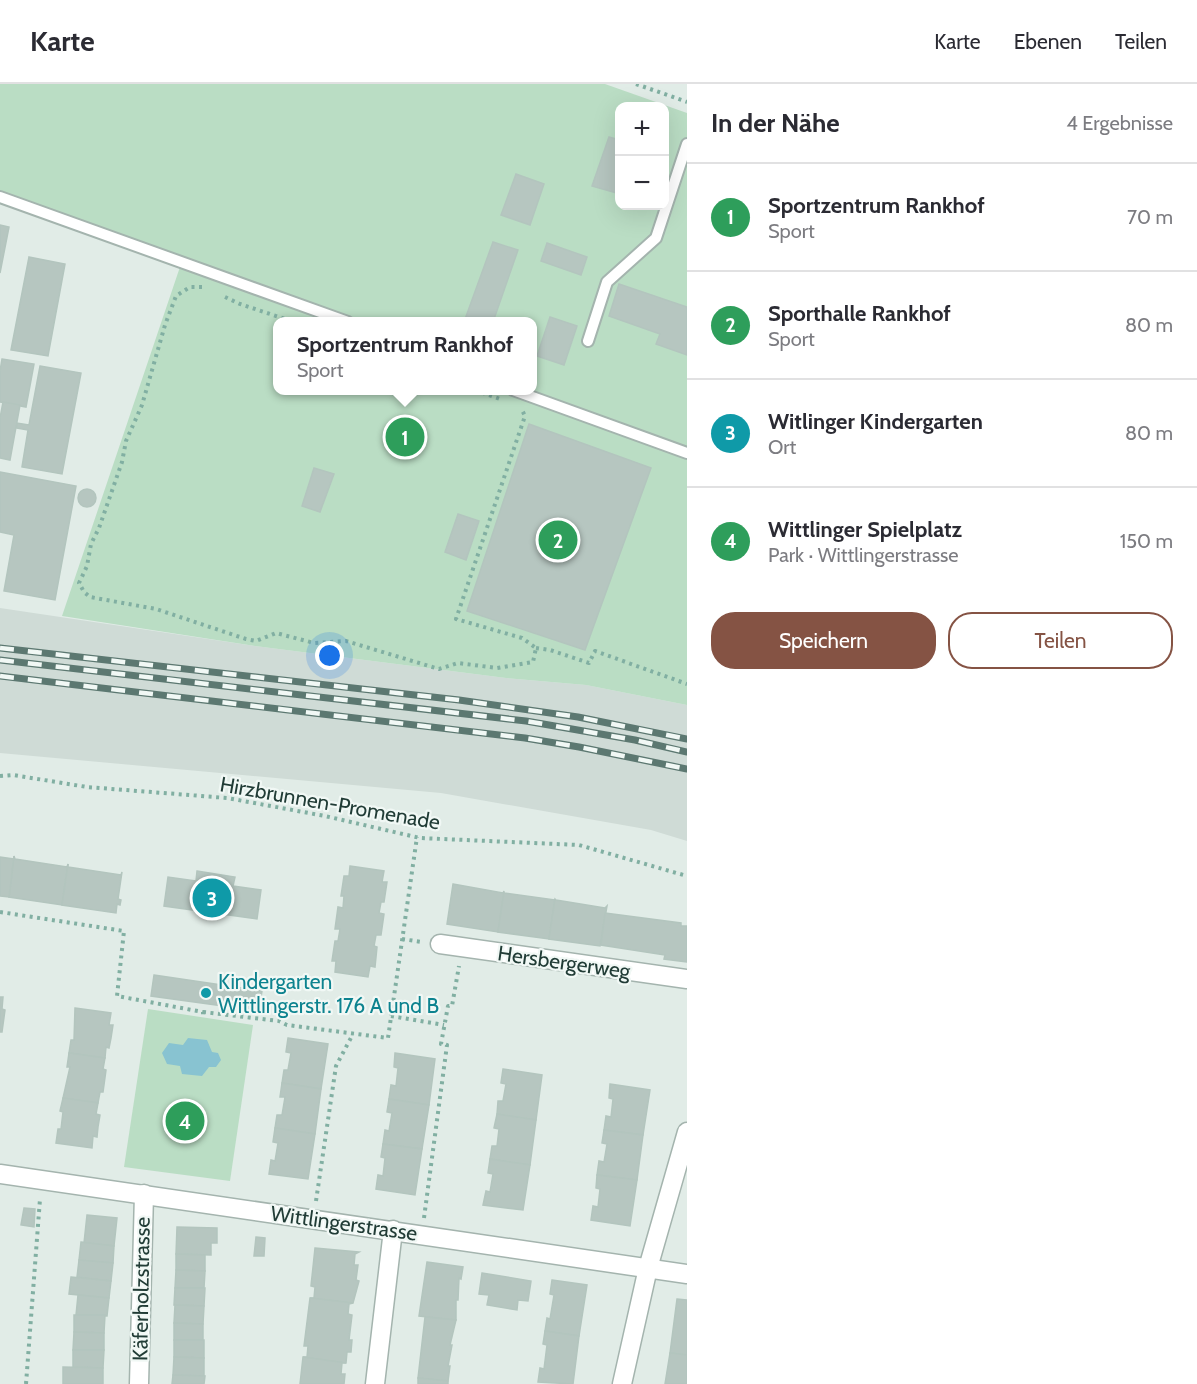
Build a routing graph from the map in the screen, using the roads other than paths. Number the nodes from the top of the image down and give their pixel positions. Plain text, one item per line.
1 (687, 144) edge
2 (0, 197) edge
3 (337, 317) edge
4 (588, 341) dead end
5 (527, 395) edge
6 (687, 453) edge
7 (440, 944) dead end
8 (687, 979) edge
9 (687, 1132) edge
10 (0, 1174) edge
11 (144, 1194) junction
12 (393, 1230) junction
13 (648, 1268) junction
14 (687, 1274) edge
15 (139, 1384) edge
16 (375, 1384) edge
17 (622, 1384) edge

1 - 4 lane
2 - 3 lane
5 - 6 lane
7 - 8 street, Hersbergerweg
9 - 13 street
10 - 11 street, Wittlingerstrasse
11 - 12 street, Wittlingerstrasse
11 - 15 street, Käferholzstrasse
12 - 13 street, Wittlingerstrasse
12 - 16 street
13 - 14 street, Wittlingerstrasse
13 - 17 street

